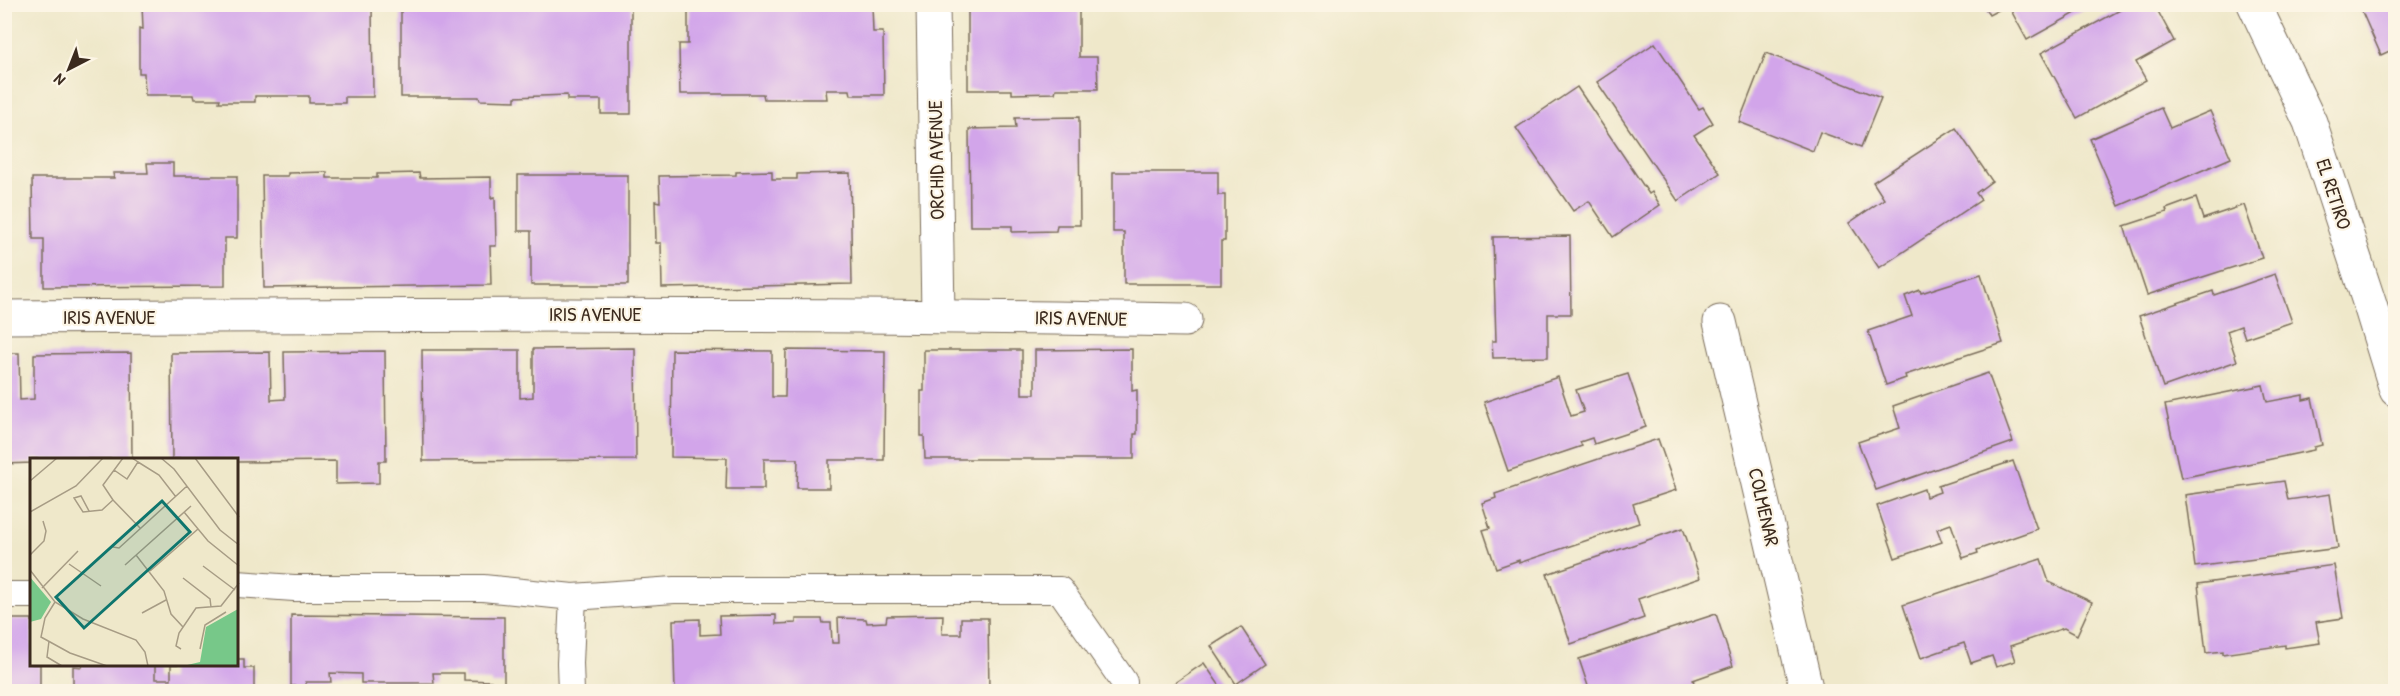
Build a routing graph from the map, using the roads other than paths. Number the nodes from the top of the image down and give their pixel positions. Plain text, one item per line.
1 (933, 4) edge
2 (2254, 4) edge
3 (938, 315) junction
4 (4, 317) edge
5 (1185, 320) dead end
6 (1720, 322) dead end
7 (2396, 390) edge
8 (238, 584) edge
9 (4, 595) edge
10 (30, 595) edge
11 (573, 597) junction
12 (1124, 682) dead end
13 (571, 692) edge
14 (1807, 692) edge

1 - 3 street, ORCHID AVENUE
2 - 7 street, EL RETIRO
3 - 4 street, IRIS AVENUE
3 - 5 street, IRIS AVENUE
6 - 14 street, COLMENAR
8 - 11 lane
9 - 10 lane
11 - 12 lane
11 - 13 lane

